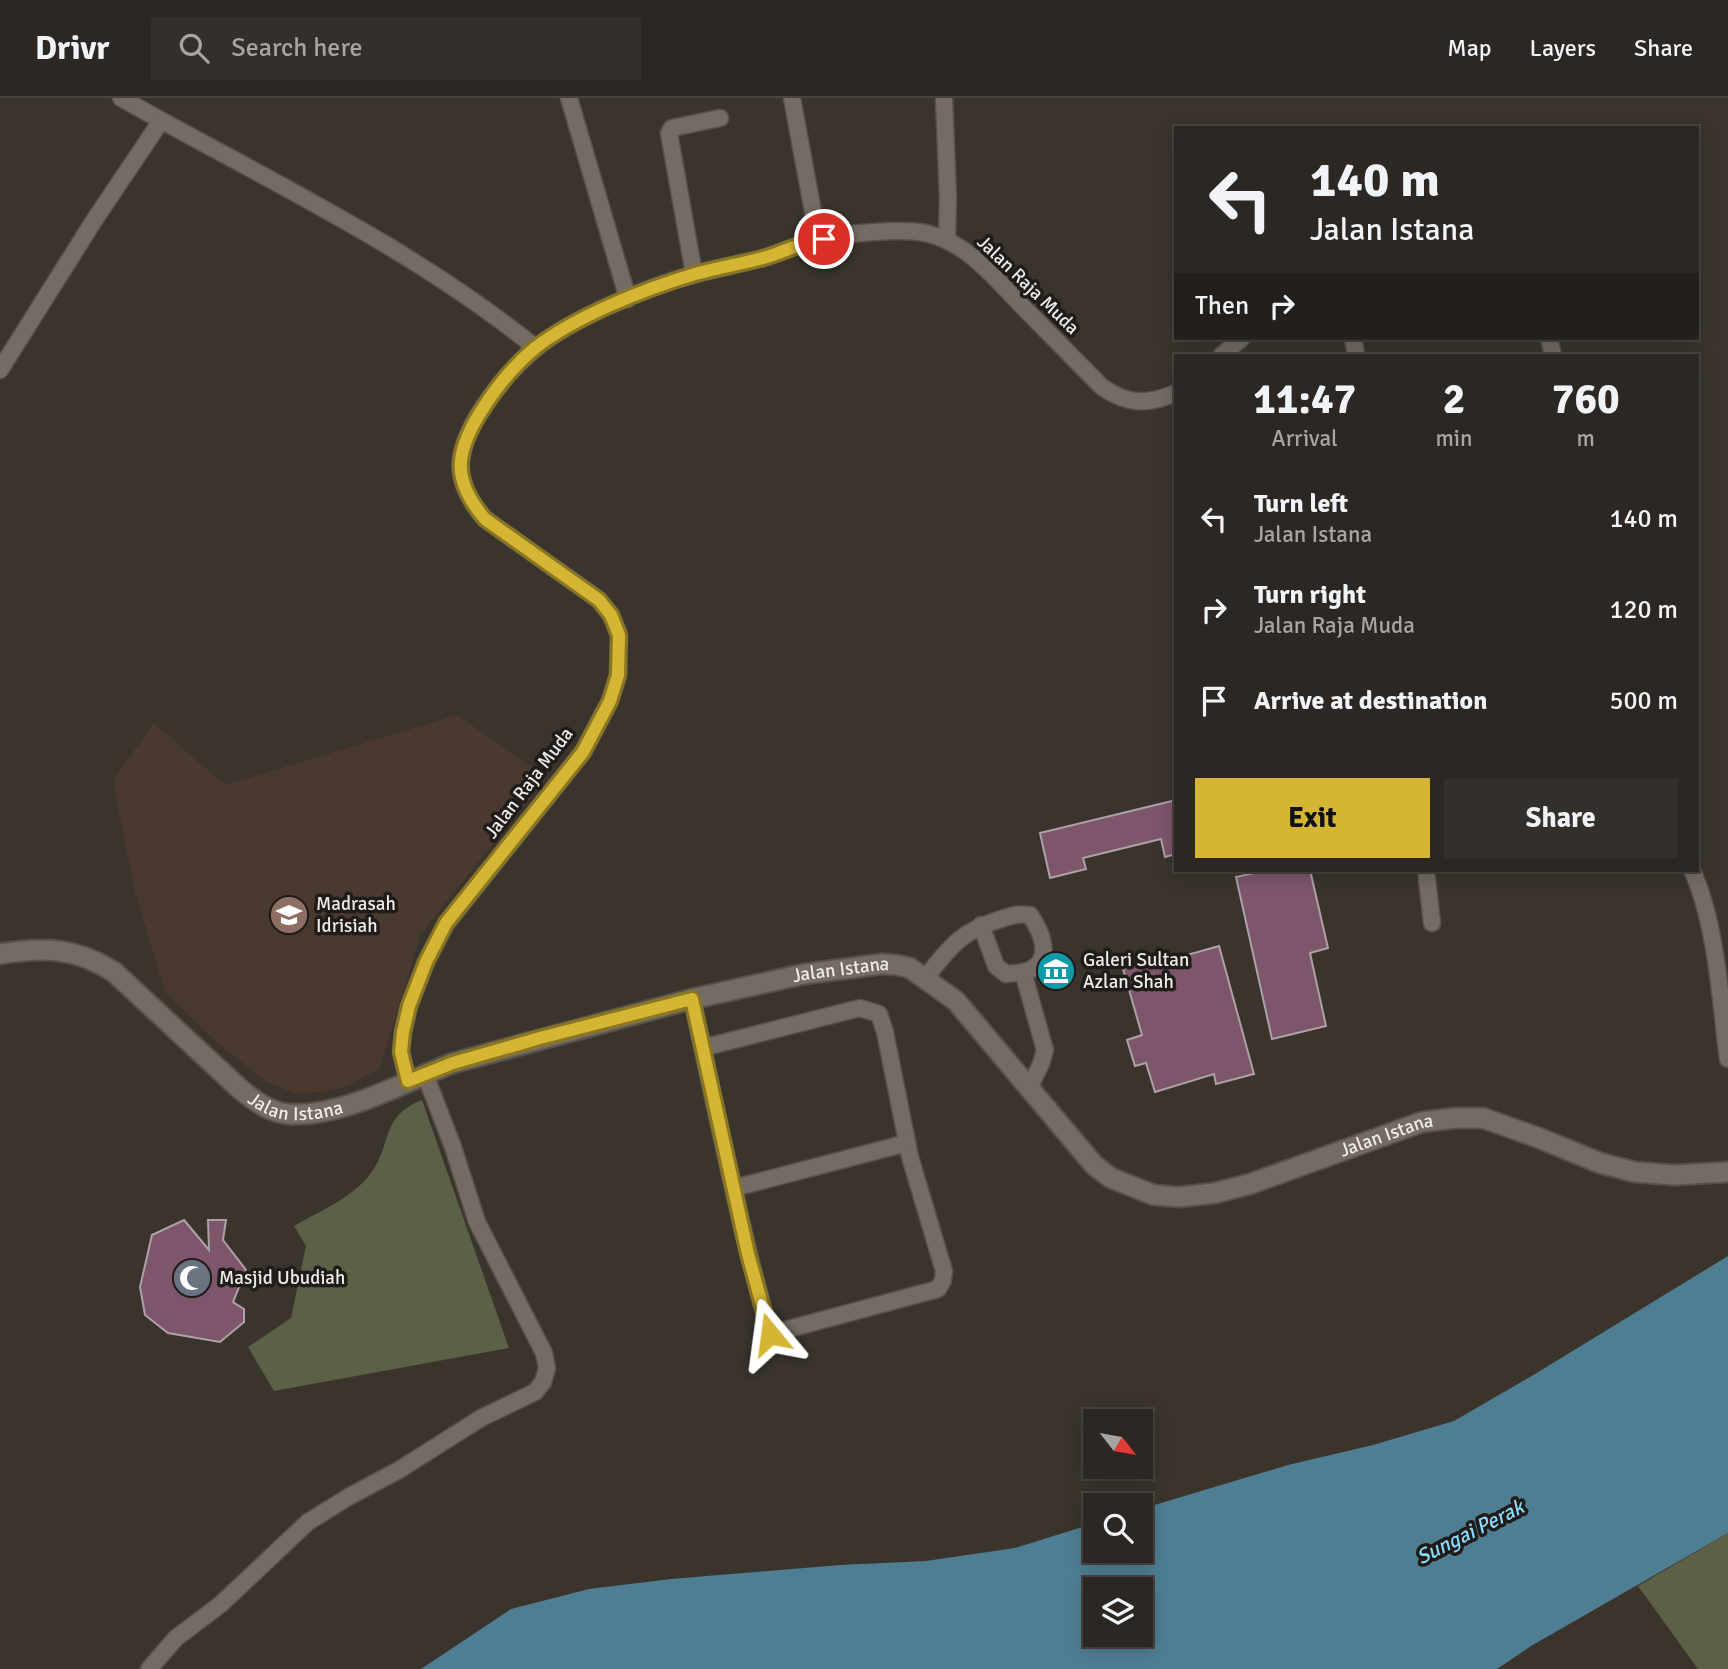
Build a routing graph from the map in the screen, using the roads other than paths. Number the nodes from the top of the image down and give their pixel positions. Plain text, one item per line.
1 (121, 98) edge
2 (569, 98) edge
3 (792, 98) edge
4 (944, 98) edge
5 (720, 118) dead end
6 (161, 121) junction
7 (818, 239) junction
8 (947, 240) junction
9 (694, 274) junction
10 (628, 299) junction
11 (1239, 340) edge
12 (536, 348) junction
13 (1223, 354) edge
14 (0, 370) edge
15 (1174, 394) edge
16 (1426, 872) edge
17 (1693, 872) edge
18 (1432, 923) dead end
19 (981, 925) junction
20 (0, 954) edge
21 (1023, 972) junction
22 (925, 978) junction
23 (692, 999) junction
24 (702, 1048) junction
25 (1728, 1059) edge
26 (416, 1077) junction
27 (1029, 1088) junction
28 (907, 1143) junction
29 (1728, 1172) edge
30 (734, 1188) junction
31 (149, 1669) edge

1 - 6 street
2 - 10 street
3 - 7 street
4 - 8 street
5 - 9 street
6 - 12 street
6 - 14 street
7 - 8 street, Jalan Raja Muda
7 - 9 street, Jalan Raja Muda
8 - 15 street, Jalan Raja Muda
9 - 10 street, Jalan Raja Muda
10 - 12 street, Jalan Raja Muda
11 - 13 street
12 - 26 street, Jalan Raja Muda
16 - 18 street
17 - 25 street
19 - 21 street
19 - 21 street
19 - 22 street
20 - 26 street, Jalan Istana
21 - 27 street
22 - 23 street, Jalan Istana
22 - 27 street, Jalan Istana
23 - 24 street
23 - 26 street, Jalan Istana
24 - 28 street
24 - 30 street
26 - 31 street, Jalan Raja Muda
27 - 29 street, Jalan Istana
28 - 30 street
28 - 30 street

